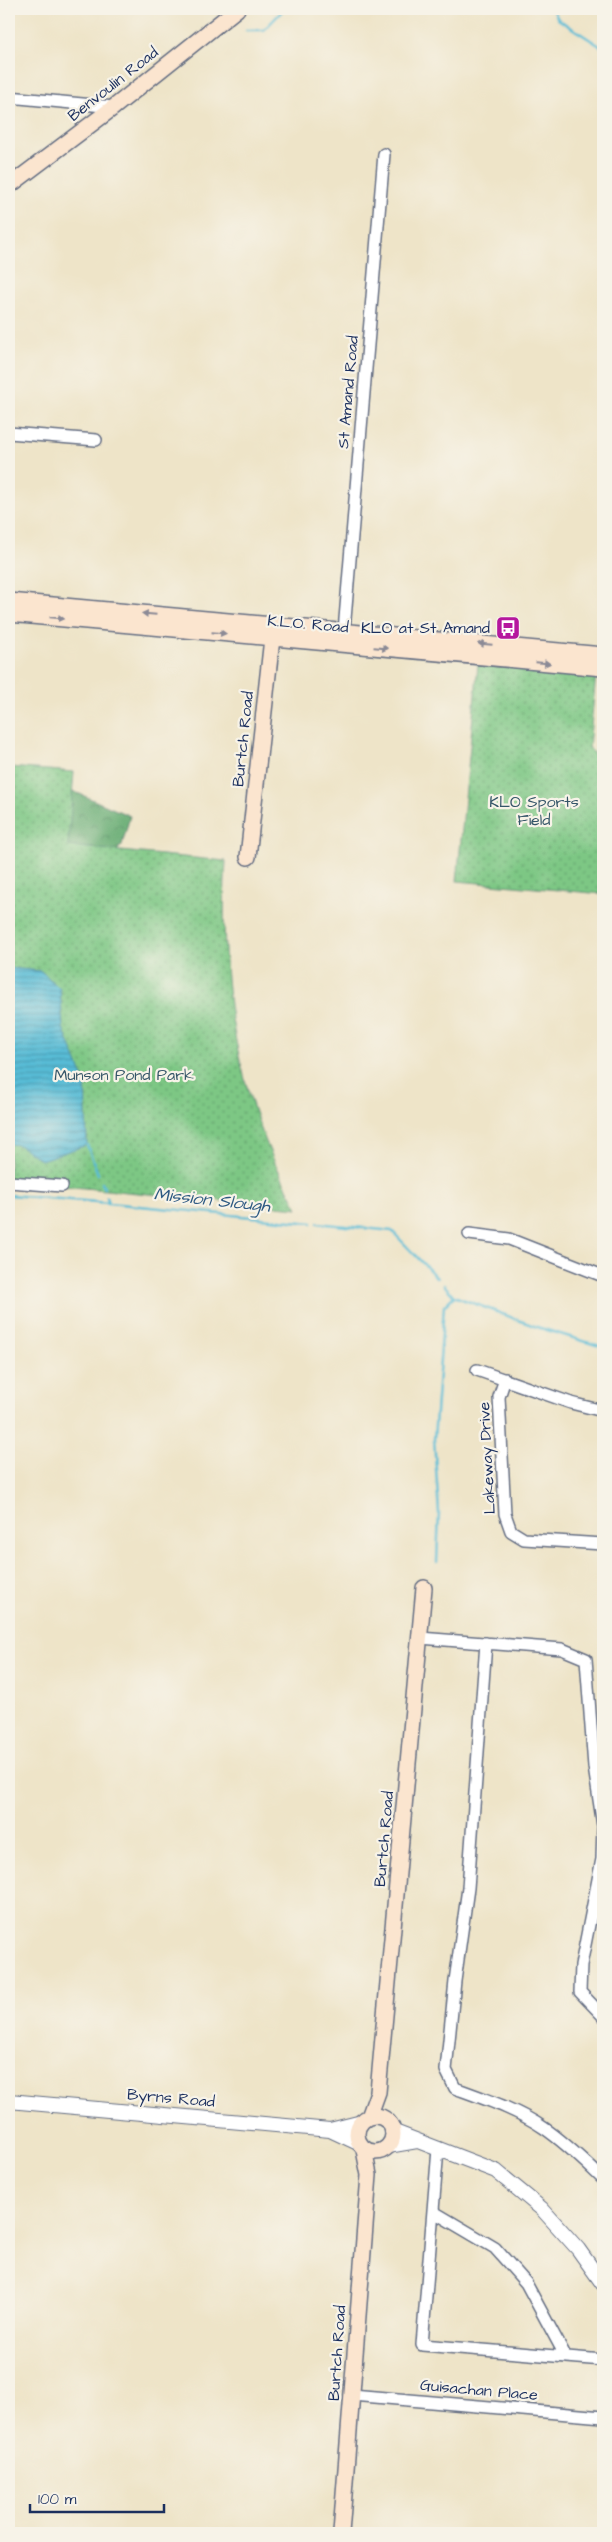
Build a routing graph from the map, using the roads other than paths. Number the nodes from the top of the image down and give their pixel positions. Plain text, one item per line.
1 (237, 9) edge
2 (9, 96) edge
3 (114, 107) junction
4 (384, 154) dead end
5 (9, 186) edge
6 (9, 433) edge
7 (96, 440) dead end
8 (9, 601) edge
9 (9, 614) edge
10 (272, 631) junction
11 (344, 631) junction
12 (603, 655) edge
13 (603, 668) edge
14 (248, 857) dead end
15 (9, 1182) edge
16 (62, 1186) dead end
17 (469, 1234) dead end
18 (603, 1276) edge
19 (477, 1370) dead end
20 (505, 1379) junction
21 (603, 1411) edge
22 (603, 1544) edge
23 (424, 1588) dead end
24 (420, 1638) junction
25 (486, 1643) junction
26 (603, 2016) edge
27 (378, 2092) junction
28 (9, 2101) edge
29 (365, 2119) junction
30 (388, 2125) junction
31 (330, 2130) junction
32 (417, 2141) junction
33 (362, 2147) junction
34 (385, 2148) junction
35 (438, 2149) junction
36 (369, 2176) junction
37 (603, 2179) edge
38 (434, 2212) junction
39 (603, 2284) edge
40 (566, 2357) junction
41 (603, 2360) edge
42 (352, 2396) junction
43 (603, 2417) edge
44 (341, 2533) edge

1 - 3 main road, Benvoulin Road
2 - 3 street
3 - 5 main road, Benvoulin Road
4 - 11 street, St Amand Road
6 - 7 street
10 -> 8 main road, K.L.O. Road
9 -> 10 main road, K.L.O. Road
10 - 11 main road, K.L.O. Road
10 -> 13 main road, K.L.O. Road
10 - 14 main road, Burtch Road
12 -> 11 main road, K.L.O. Road
15 - 16 street
17 - 18 street
19 - 20 street
20 - 21 street
20 - 22 street, Lakeway Drive
23 - 24 main road, Burtch Road
24 - 25 street
24 - 27 main road, Burtch Road
25 - 26 street
25 - 37 street
27 - 29 main road, Burtch Road
27 - 30 main road, Burtch Road
28 - 31 street, Byrns Road
29 - 30 main road
29 - 31 street, Byrns Road
29 - 33 main road
30 - 32 street
30 - 34 main road
31 - 33 street, Byrns Road
32 - 34 street
32 - 35 street
33 - 34 main road
33 - 36 main road, Burtch Road
34 - 36 main road, Burtch Road
35 - 38 street
35 - 39 street
36 - 42 main road, Burtch Road
38 - 40 street
38 - 40 street
40 - 41 street
42 - 43 street, Guisachan Place
42 - 44 main road, Burtch Road

